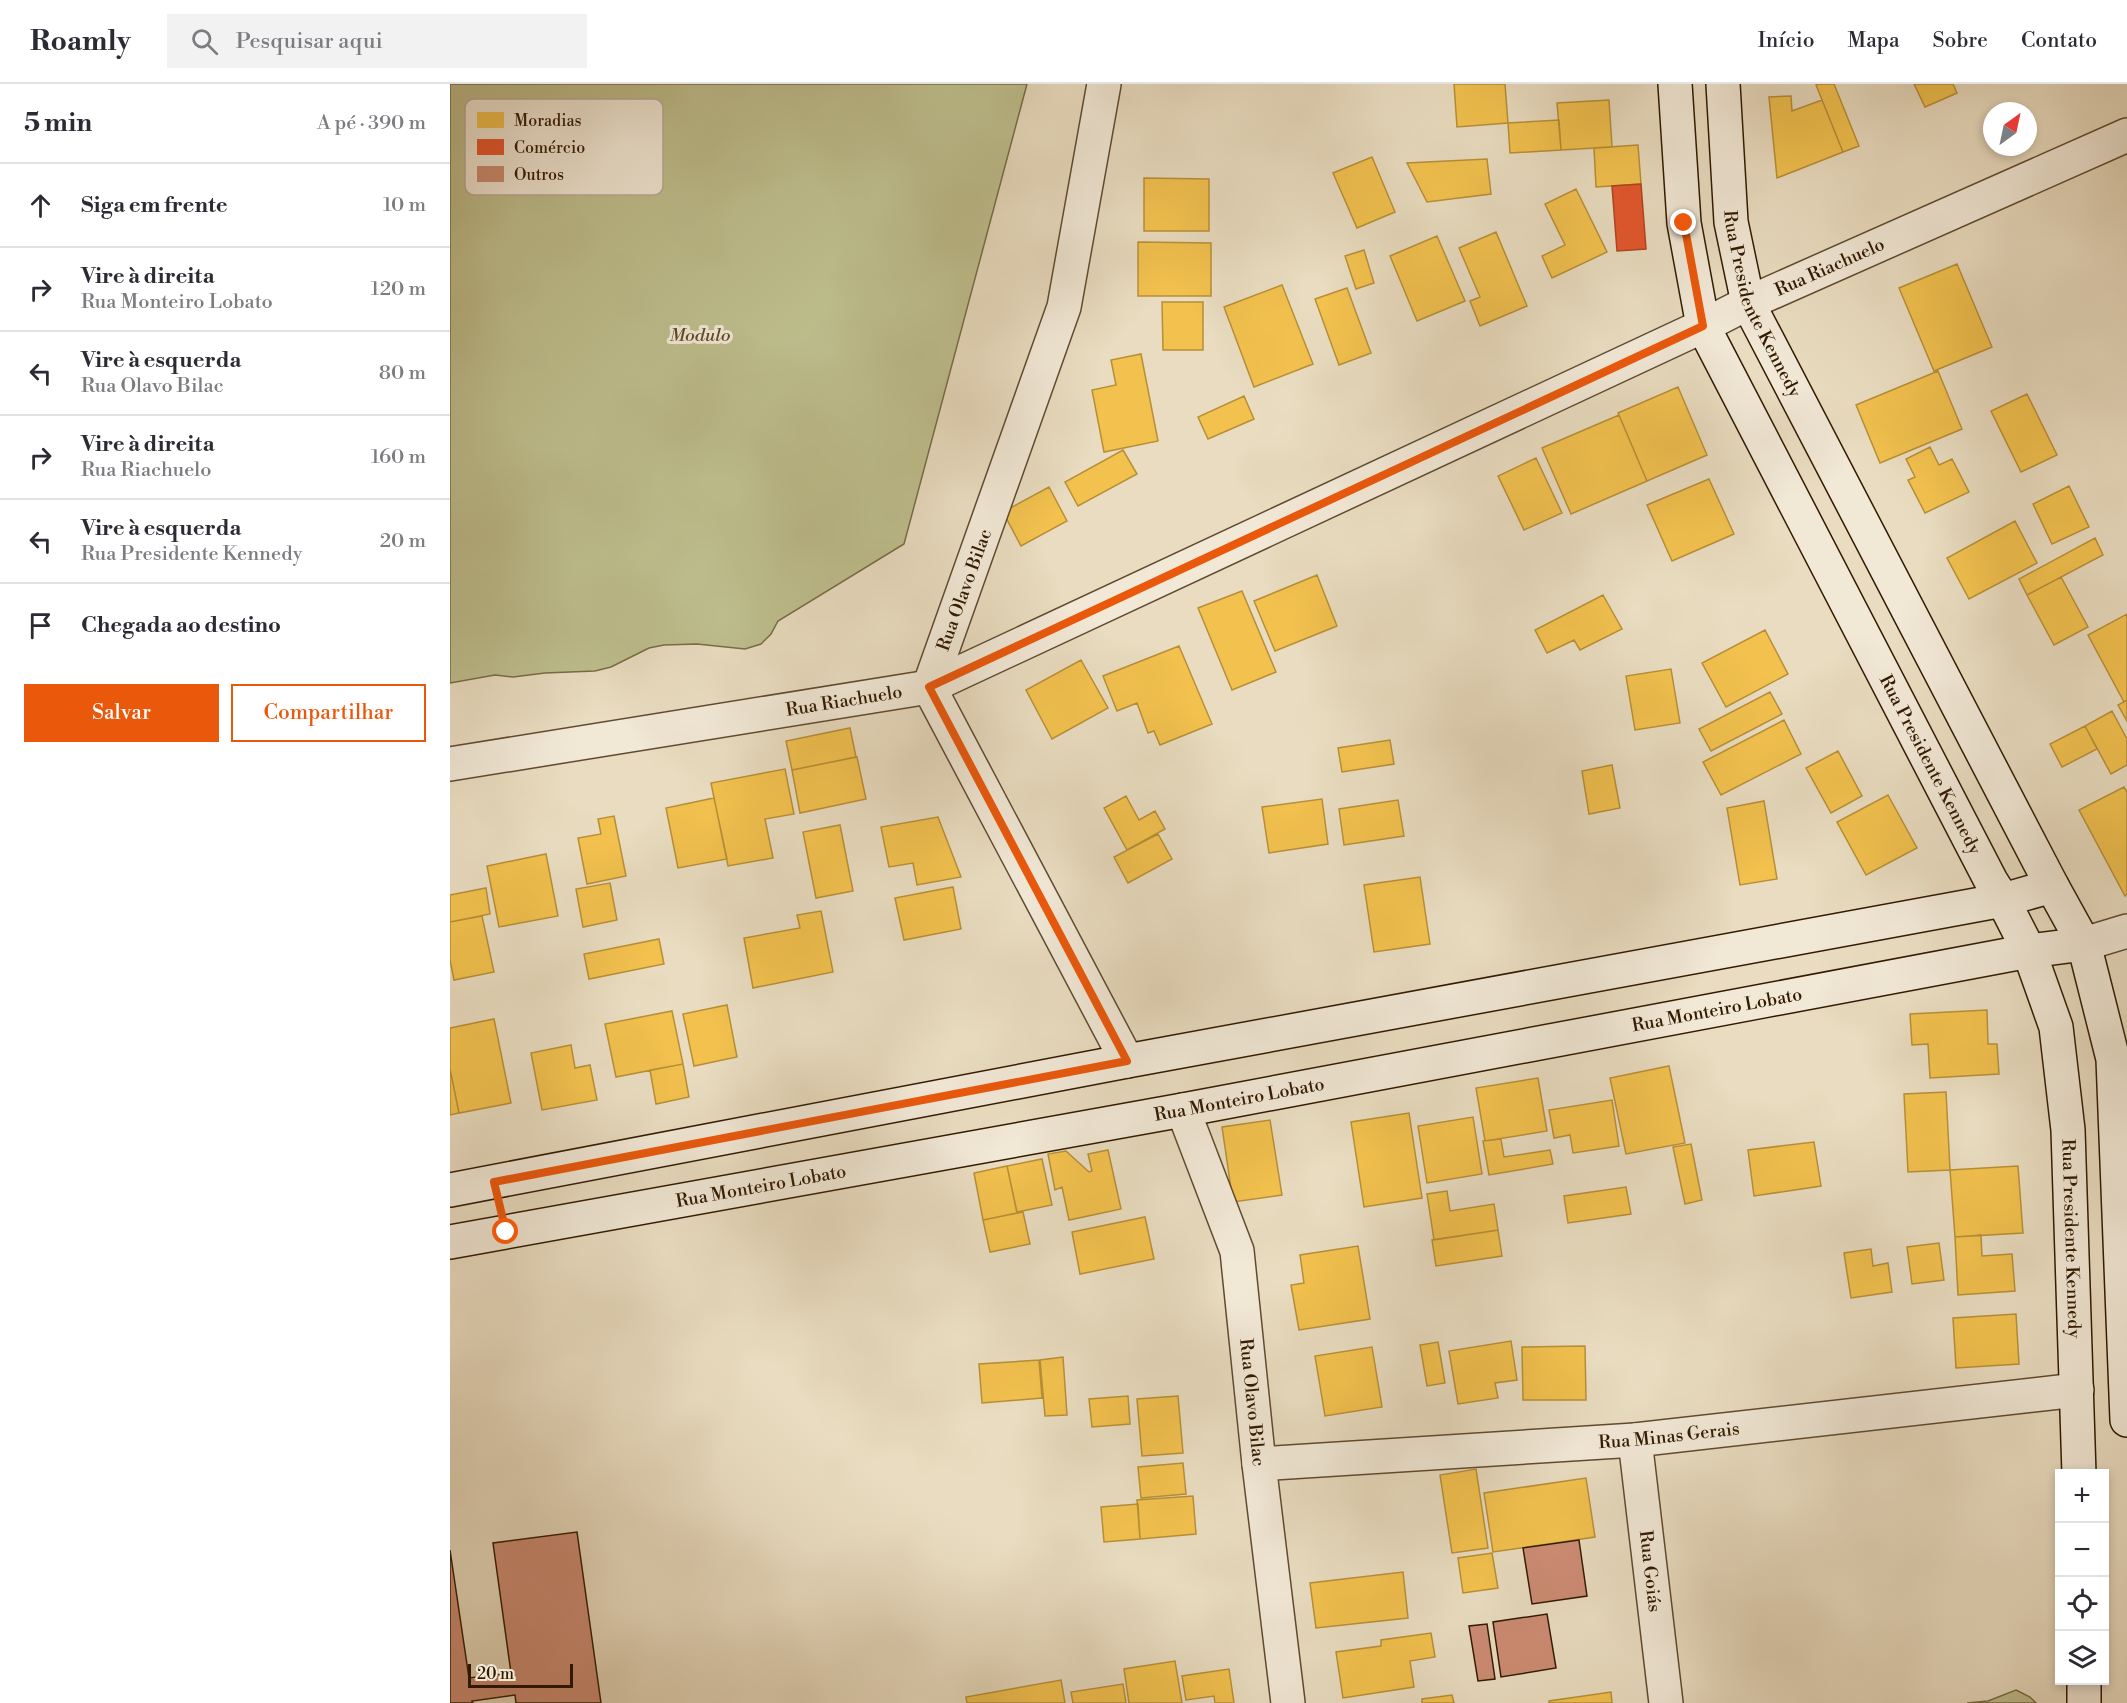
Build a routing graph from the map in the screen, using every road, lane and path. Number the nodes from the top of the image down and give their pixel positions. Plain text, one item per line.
1 (1104, 84) edge
2 (1675, 84) edge
3 (1723, 84) edge
4 (2127, 135) edge
5 (1748, 303) junction
6 (1703, 326) junction
7 (929, 687) junction
8 (450, 764) edge
9 (2052, 886) junction
10 (2003, 900) junction
11 (2127, 931) edge
12 (2084, 944) junction
13 (2029, 951) junction
14 (1127, 1061) junction
15 (1183, 1110) junction
16 (494, 1182) junction
17 (450, 1190) edge
18 (506, 1232) junction
19 (450, 1242) edge
20 (2077, 1390) junction
21 (2127, 1420) edge
22 (1635, 1440) junction
23 (1259, 1464) junction
24 (2079, 1469) edge
25 (2084, 1685) edge
26 (1288, 1703) edge
27 (1666, 1703) edge
28 (2084, 1703) edge

1 - 7 street, Rua Olavo Bilac
2 - 6 street, Rua Presidente Kennedy
3 - 5 street, Rua Presidente Kennedy
4 - 5 street, Rua Riachuelo
5 - 6 street, Rua Riachuelo
5 - 9 street, Rua Presidente Kennedy
6 - 7 street, Rua Riachuelo
6 - 10 street, Rua Presidente Kennedy
7 - 8 street, Rua Riachuelo
7 - 14 street
9 - 10 street
9 - 12 street, Rua Presidente Kennedy
10 - 13 street, Rua Presidente Kennedy
10 - 14 street
11 - 12 street, Rua Monteiro Lobato
12 - 13 street, Rua Monteiro Lobato
12 - 21 street, Rua Presidente Kennedy
13 - 15 street, Rua Monteiro Lobato
13 - 20 street, Rua Presidente Kennedy
14 - 16 street
15 - 18 street, Rua Monteiro Lobato
15 - 23 street, Rua Olavo Bilac
16 - 17 street
16 - 18 street
18 - 19 street, Rua Monteiro Lobato
20 - 22 street, Rua Minas Gerais
20 - 24 street, Rua Presidente Kennedy
22 - 23 street, Rua Minas Gerais
22 - 27 street, Rua Goiás
23 - 26 street, Rua Olavo Bilac
25 - 28 street

